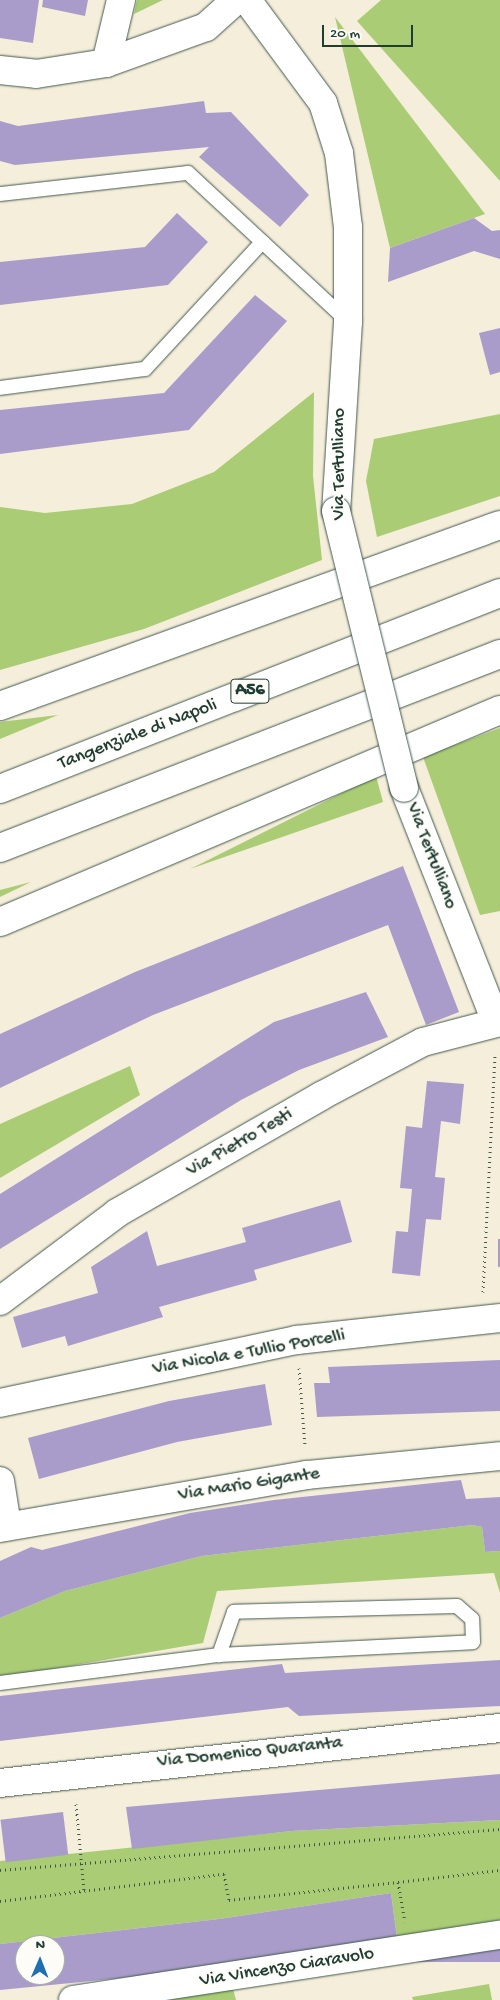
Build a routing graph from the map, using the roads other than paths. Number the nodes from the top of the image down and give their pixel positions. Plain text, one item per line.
1 (121, 0) edge
2 (236, 0) edge
3 (247, 0) edge
4 (106, 63) junction
5 (0, 70) edge
6 (0, 194) edge
7 (262, 242) junction
8 (348, 322) junction
9 (0, 388) edge
10 (500, 525) edge
11 (500, 593) edge
12 (500, 654) edge
13 (0, 706) edge
14 (500, 710) edge
15 (0, 789) edge
16 (0, 848) edge
17 (0, 922) edge
18 (498, 1022) edge
19 (0, 1301) edge
20 (491, 1319) edge
21 (0, 1403) edge
22 (500, 1456) edge
23 (0, 1482) edge
24 (3, 1527) edge
25 (219, 1655) junction
26 (0, 1683) edge
27 (500, 1728) edge
28 (0, 1782) edge
29 (500, 1935) edge
30 (73, 2000) edge

1 - 4 main road
2 - 4 main road
3 - 8 main road, Via Tertulliano
4 - 5 main road
6 - 7 lane
7 - 8 lane
7 - 9 lane
8 - 18 main road, Via Tertulliano, bridge
10 - 13 main road
11 - 15 main road, Tangenziale di Napoli / A56
12 - 16 main road
14 - 17 main road
18 - 19 main road, Via Pietro Testi
20 - 21 main road, Via Nicola e Tullio Porcelli
22 - 24 main road, Via Mario Gigante
23 - 24 main road
25 - 25 lane
25 - 26 lane
27 - 28 main road, Via Domenico Quaranta
29 - 30 main road, Via Vincenzo Ciaravolo

